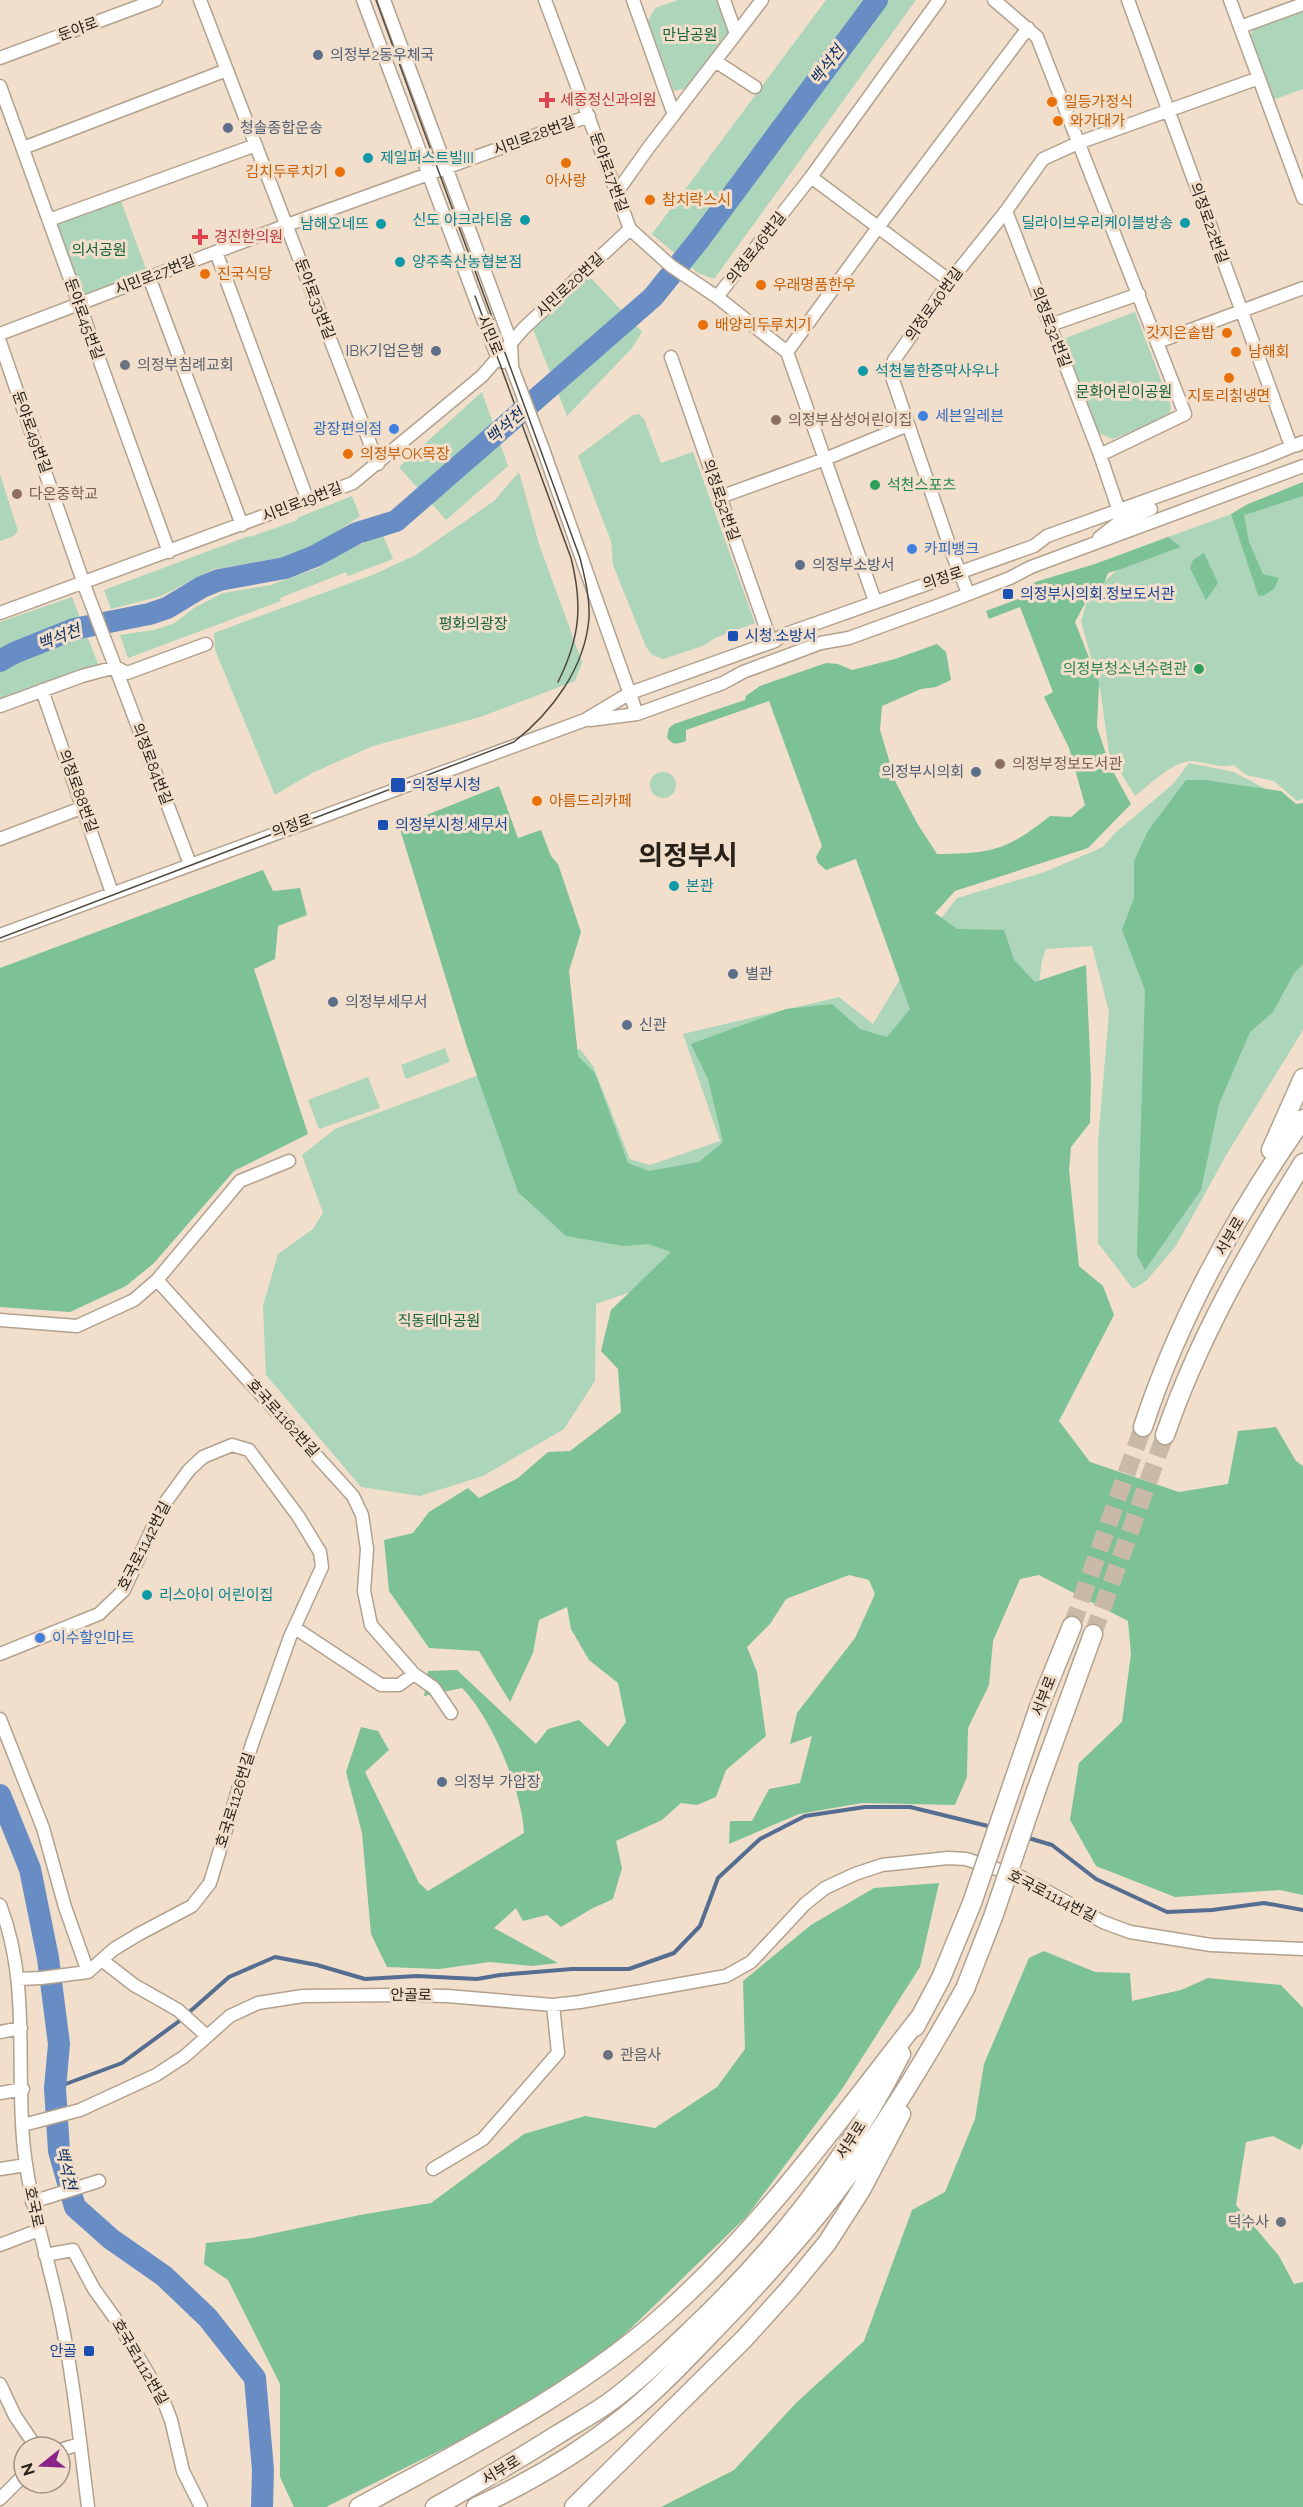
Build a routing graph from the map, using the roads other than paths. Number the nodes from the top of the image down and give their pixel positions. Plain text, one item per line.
1 (156, 0) edge
2 (200, 0) edge
3 (363, 0) edge
4 (384, 0) edge
5 (545, 0) edge
6 (633, 0) edge
7 (724, 0) edge
8 (762, 0) edge
9 (939, 0) edge
10 (994, 0) edge
11 (1128, 0) edge
12 (1230, 0) edge
13 (1303, 4) edge
14 (1240, 27) junction
15 (1028, 28) junction
16 (736, 34) junction
17 (0, 58) edge
18 (716, 61) junction
19 (227, 70) junction
20 (1259, 78) junction
21 (0, 86) edge
22 (755, 87) dead end
23 (1167, 110) junction
24 (674, 115) junction
25 (589, 116) junction
26 (1077, 142) junction
27 (256, 145) junction
28 (23, 148) junction
29 (446, 168) junction
30 (429, 173) junction
31 (811, 177) junction
32 (617, 192) junction
33 (1303, 198) edge
34 (1006, 211) junction
35 (49, 220) junction
36 (287, 225) junction
37 (879, 226) junction
38 (630, 229) junction
39 (216, 252) junction
40 (149, 277) junction
41 (950, 281) junction
42 (1303, 288) edge
43 (711, 294) junction
44 (1139, 294) junction
45 (78, 304) junction
46 (1242, 311) junction
47 (1050, 325) junction
48 (0, 334) edge
49 (0, 342) edge
50 (511, 342) junction
51 (1158, 342) junction
52 (788, 352) junction
53 (671, 357) dead end
54 (498, 358) junction
55 (512, 367) junction
56 (908, 425) junction
57 (1299, 444) edge
58 (1100, 455) junction
59 (825, 459) junction
60 (1303, 460) edge
61 (378, 464) junction
62 (1303, 466) edge
63 (1290, 471) junction
64 (720, 496) junction
65 (308, 501) junction
66 (1119, 511) junction
67 (242, 525) junction
68 (1090, 546) junction
69 (169, 552) junction
70 (960, 572) junction
71 (86, 585) junction
72 (968, 593) junction
73 (876, 601) junction
74 (0, 613) edge
75 (771, 642) junction
76 (206, 644) dead end
77 (115, 665) junction
78 (42, 690) junction
79 (630, 693) junction
80 (0, 706) edge
81 (637, 714) junction
82 (585, 720) junction
83 (84, 807) junction
84 (0, 839) edge
85 (190, 864) junction
86 (112, 893) junction
87 (0, 935) edge
88 (1303, 1078) edge
89 (1303, 1119) edge
90 (289, 1161) dead end
91 (1303, 1162) edge
92 (1245, 1211) junction
93 (157, 1280) junction
94 (0, 1320) edge
95 (1143, 1427) tunnel mouth
96 (1165, 1435) tunnel mouth
97 (322, 1567) joint
98 (1072, 1626) tunnel mouth
99 (295, 1628) junction
100 (1094, 1634) tunnel mouth
101 (0, 1654) edge
102 (414, 1674) junction
103 (452, 1713) dead end
104 (0, 1719) edge
105 (0, 1905) edge
106 (1303, 1949) edge
107 (103, 1961) junction
108 (84, 1973) junction
109 (18, 1979) junction
110 (553, 2005) junction
111 (920, 2016) junction
112 (21, 2028) junction
113 (0, 2032) edge
114 (207, 2036) junction
115 (927, 2057) junction
116 (23, 2089) junction
117 (0, 2093) edge
118 (22, 2125) junction
119 (26, 2165) junction
120 (0, 2169) edge
121 (433, 2169) dead end
122 (99, 2181) dead end
123 (32, 2202) junction
124 (39, 2230) junction
125 (0, 2245) edge
126 (45, 2255) junction
127 (0, 2384) edge
128 (28, 2435) edge
129 (80, 2444) junction
130 (72, 2446) edge
131 (12, 2487) edge
132 (0, 2499) edge
133 (88, 2507) edge
134 (201, 2507) edge
135 (359, 2507) edge
136 (435, 2507) edge
137 (476, 2507) edge
138 (574, 2507) edge

1 - 17 street, 둔야로
2 - 19 street, 둔야로33번길
3 - 30 street, 시민로
4 - 29 street, 시민로
5 - 25 street, 둔야로17번길
6 - 24 street
7 - 16 street
8 - 16 street
9 - 31 street, 의정로46번길
10 - 15 street
11 - 23 street, 의정로22번길
12 - 14 street
13 - 14 street
14 - 20 street
15 - 26 street
15 - 37 street
16 - 18 street
18 - 22 street
18 - 24 street
19 - 27 street, 둔야로33번길
19 - 28 street
20 - 23 street, 의정로40번길
20 - 33 street
21 - 28 street, 둔야로45번길
23 - 26 street, 의정로40번길
23 - 46 street, 의정로22번길
24 - 32 street
25 - 29 street, 시민로28번길
25 - 32 street, 둔야로17번길
26 - 34 street, 의정로40번길
26 - 44 street
27 - 35 street
27 - 36 street, 둔야로33번길
28 - 35 street, 둔야로45번길
29 - 30 street, 시민로27번길
29 - 50 street, 시민로
30 - 36 street, 시민로27번길
30 - 54 street, 시민로
31 - 37 street
31 - 43 street, 의정로46번길
32 - 38 street, 둔야로17번길
34 - 41 street, 의정로40번길
34 - 47 street, 의정로32번길
35 - 45 street, 둔야로45번길
36 - 39 street, 시민로27번길
36 - 61 street, 둔야로33번길
37 - 41 street
37 - 52 street
38 - 43 street, 둔야로17번길
38 - 50 street, 시민로20번길
39 - 40 street, 시민로27번길
39 - 65 street
40 - 45 street, 시민로27번길
40 - 67 street
41 - 56 street, 의정로40번길
42 - 46 street
43 - 52 street, 의정로46번길
44 - 47 street
44 - 51 street
45 - 48 street, 시민로27번길
45 - 69 street, 둔야로45번길
46 - 51 street
46 - 57 street, 의정로22번길
47 - 58 street, 의정로32번길
49 - 71 street, 둔야로49번길
50 - 54 street, 시민로19번길
50 - 55 street, 시민로
51 - 58 street
52 - 59 street
53 - 64 street, 의정로52번길
54 - 55 street, 시민로
54 - 61 street, 시민로19번길
55 - 79 street
56 - 59 street
56 - 70 street, 의정로40번길
57 - 66 street, 의정로
58 - 66 street, 의정로32번길
59 - 64 street
59 - 73 street
60 - 63 street
61 - 65 street, 시민로19번길
62 - 63 street, 의정로
63 - 68 street, 의정로
64 - 75 street, 의정로52번길
65 - 67 street, 시민로19번길
66 - 68 street
66 - 70 street, 의정로
67 - 69 street, 시민로19번길
68 - 72 street, 의정로
69 - 71 street, 시민로19번길
70 - 72 street, 의정로40번길
70 - 73 street, 의정로
71 - 74 street, 시민로19번길
71 - 77 street, 둔야로49번길
72 - 81 street, 의정로
73 - 75 street, 의정로
75 - 79 street, 의정로
76 - 77 street
77 - 78 street
77 - 85 street, 의정로84번길
78 - 80 street
78 - 83 street, 의정로88번길
79 - 81 street
79 - 82 street, 의정로
81 - 82 street, 의정로
82 - 85 street, 의정로
83 - 84 street
83 - 86 street, 의정로88번길
85 - 86 street, 의정로
86 - 87 street, 의정로
88 - 92 highway
89 - 92 highway, 서부로
90 - 93 street
91 - 96 highway, 서부로
92 - 95 highway, 서부로
93 - 94 street
93 - 102 street, 호국로1162번길
97 - 99 street, 호국로1126번길
97 - 101 street, 호국로1142번길
98 - 111 highway, 서부로, bridge
99 - 102 street
99 - 107 street, 호국로1126번길
100 - 115 highway, 서부로, bridge
102 - 103 street, 호국로1162번길
104 - 108 street
105 - 109 street, 호국로
106 - 110 street, 호국로1114번길
107 - 108 street, 호국로1126번길
107 - 114 street
108 - 109 street
109 - 112 street, 호국로
110 - 114 street, 안골로
110 - 121 street
111 - 135 highway
111 - 136 highway, 서부로
112 - 113 street
112 - 116 street, 호국로
114 - 118 street, 안골로
115 - 137 highway, 서부로
115 - 138 highway
116 - 117 street
116 - 118 street, 호국로
118 - 119 street, 호국로
119 - 120 street
119 - 123 street, 호국로
122 - 123 street
123 - 124 street, 호국로
124 - 125 street
124 - 126 street, 호국로
126 - 129 street, 호국로
126 - 134 street, 호국로1112번길
127 - 128 street
129 - 130 street
129 - 133 street, 호국로
131 - 132 street

